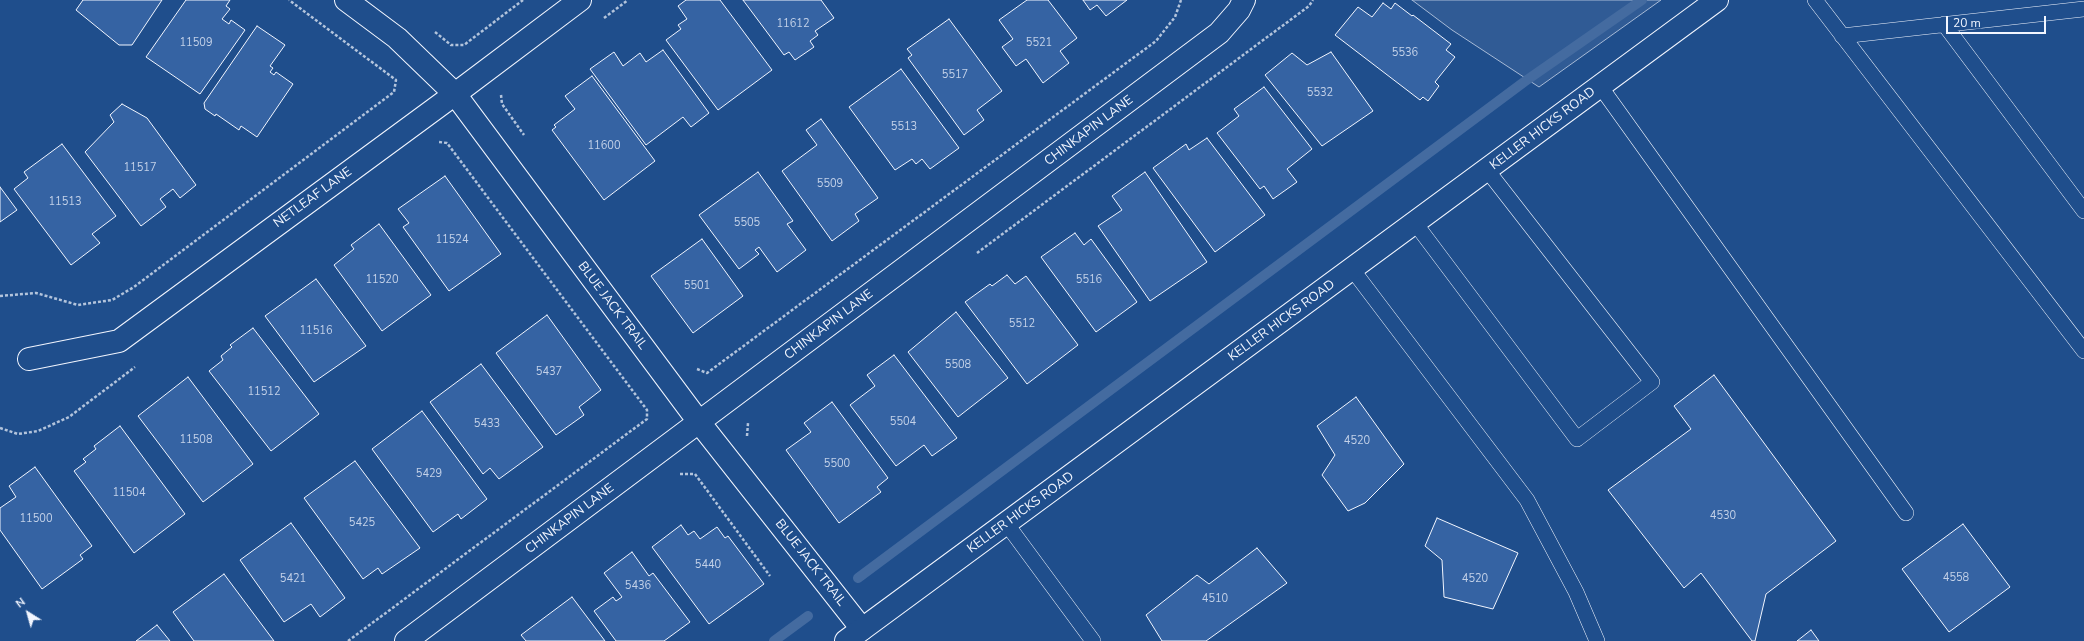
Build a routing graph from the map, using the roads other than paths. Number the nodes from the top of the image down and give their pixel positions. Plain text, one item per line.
1 (346, 0) edge
2 (580, 0) edge
3 (1244, 0) edge
4 (1717, 0) edge
5 (1815, 0) edge
6 (2084, 9) edge
7 (1944, 24) junction
8 (1842, 36) junction
9 (1600, 86) junction
10 (455, 94) junction
11 (1487, 170) junction
12 (2084, 211) edge
13 (1415, 223) junction
14 (1352, 269) junction
15 (2084, 350) edge
16 (29, 359) dead end
17 (699, 422) junction
18 (1906, 513) dead end
19 (1006, 523) junction
20 (854, 635) edge
21 (406, 641) edge
22 (1093, 641) edge
23 (1597, 641) edge

1 - 10 street, BLUE JACK TRAIL
2 - 10 street, NETLEAF LANE
3 - 17 street, CHINKAPIN LANE
4 - 9 street, KELLER HICKS ROAD
5 - 8 lane
6 - 7 lane
7 - 8 lane
7 - 12 lane
8 - 15 lane
9 - 11 street, KELLER HICKS ROAD
9 - 18 lane
10 - 16 street, NETLEAF LANE
10 - 17 street, BLUE JACK TRAIL
11 - 13 street, KELLER HICKS ROAD
11 - 13 lane
13 - 14 street, KELLER HICKS ROAD
14 - 19 street, KELLER HICKS ROAD
14 - 23 lane
17 - 20 street, BLUE JACK TRAIL
17 - 21 street, CHINKAPIN LANE
19 - 20 street, KELLER HICKS ROAD
19 - 22 lane

